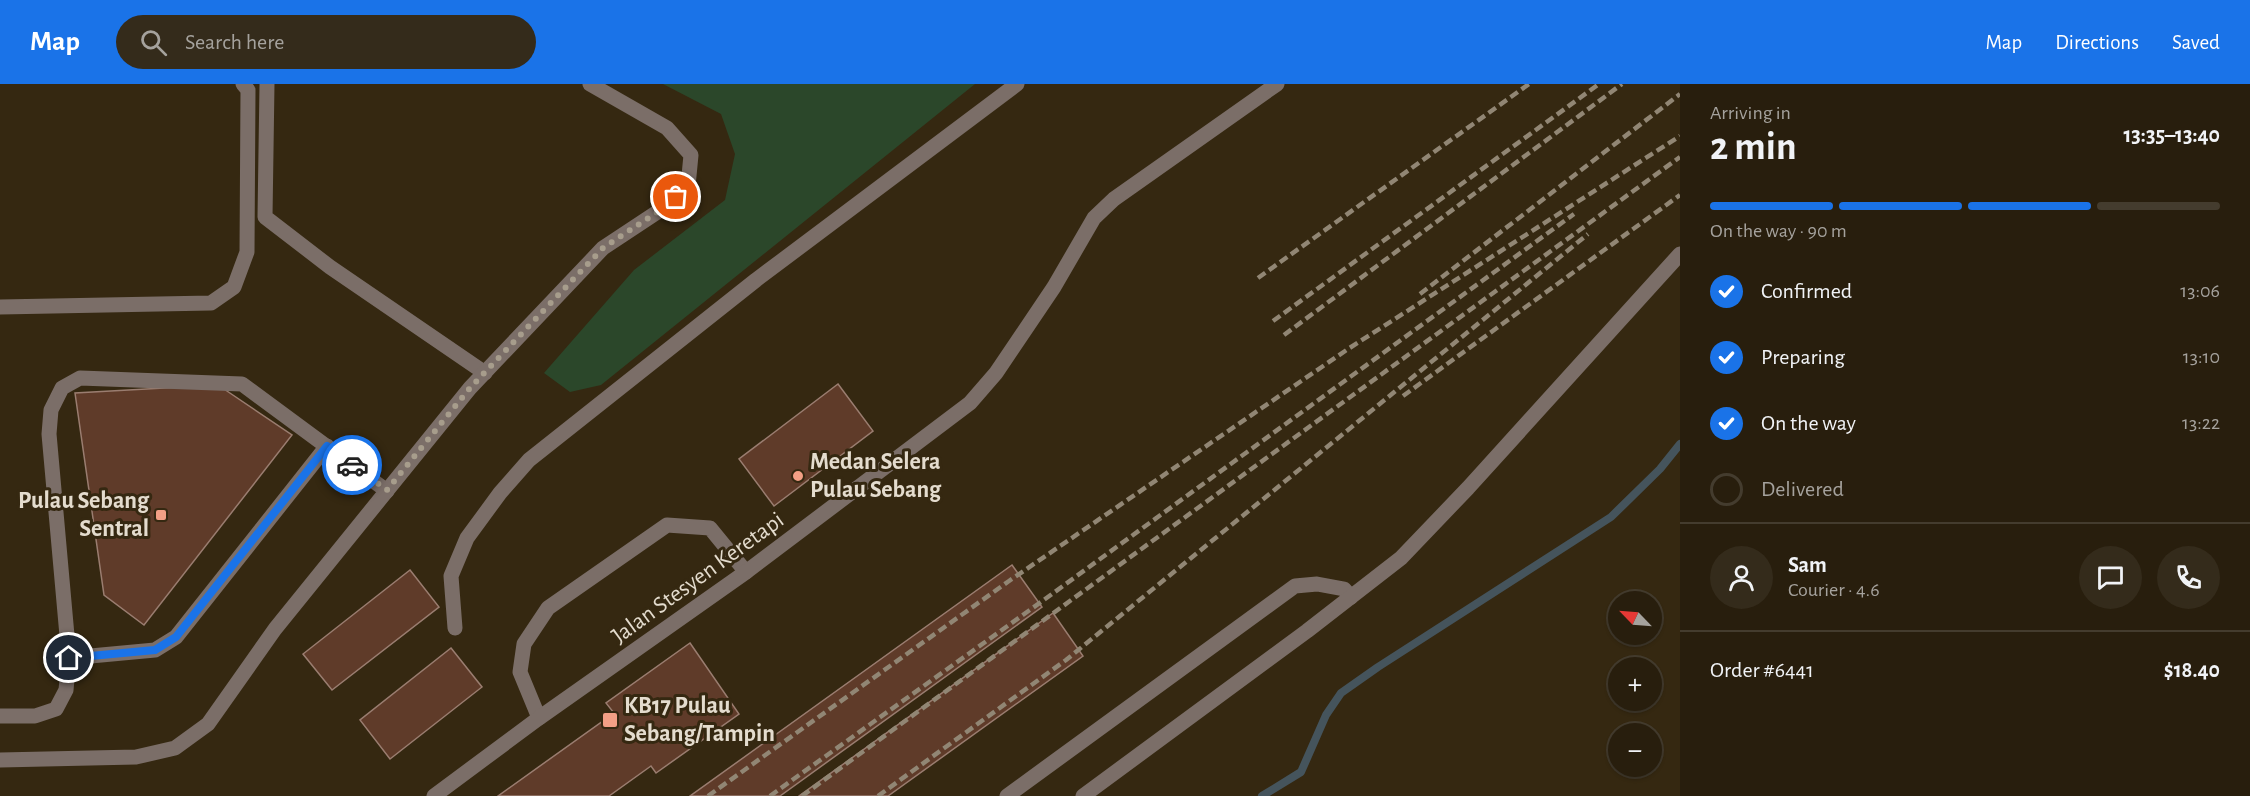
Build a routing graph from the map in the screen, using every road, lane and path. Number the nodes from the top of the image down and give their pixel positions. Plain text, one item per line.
1 (243, 84) edge
2 (267, 84) edge
3 (590, 84) edge
4 (1017, 84) edge
5 (1277, 84) edge
6 (1680, 255) edge
7 (0, 307) edge
8 (485, 372) junction
9 (327, 446) junction
10 (387, 490) junction
11 (746, 572) junction
12 (1351, 597) junction
13 (454, 628) dead end
14 (69, 658) junction
15 (0, 716) edge
16 (539, 718) junction
17 (0, 760) edge
18 (434, 796) edge
19 (1007, 796) edge
20 (1083, 796) edge

1 - 7 street
2 - 8 street
3 - 8 street
4 - 13 street
5 - 11 street, Jalan Stesyen Keretapi
6 - 12 street
8 - 10 street
9 - 10 street
9 - 14 street
9 - 14 street
10 - 17 street
11 - 16 street, Jalan Stesyen Keretapi
11 - 16 street
12 - 19 street
12 - 20 street
14 - 15 street
16 - 18 street, Jalan Stesyen Keretapi

